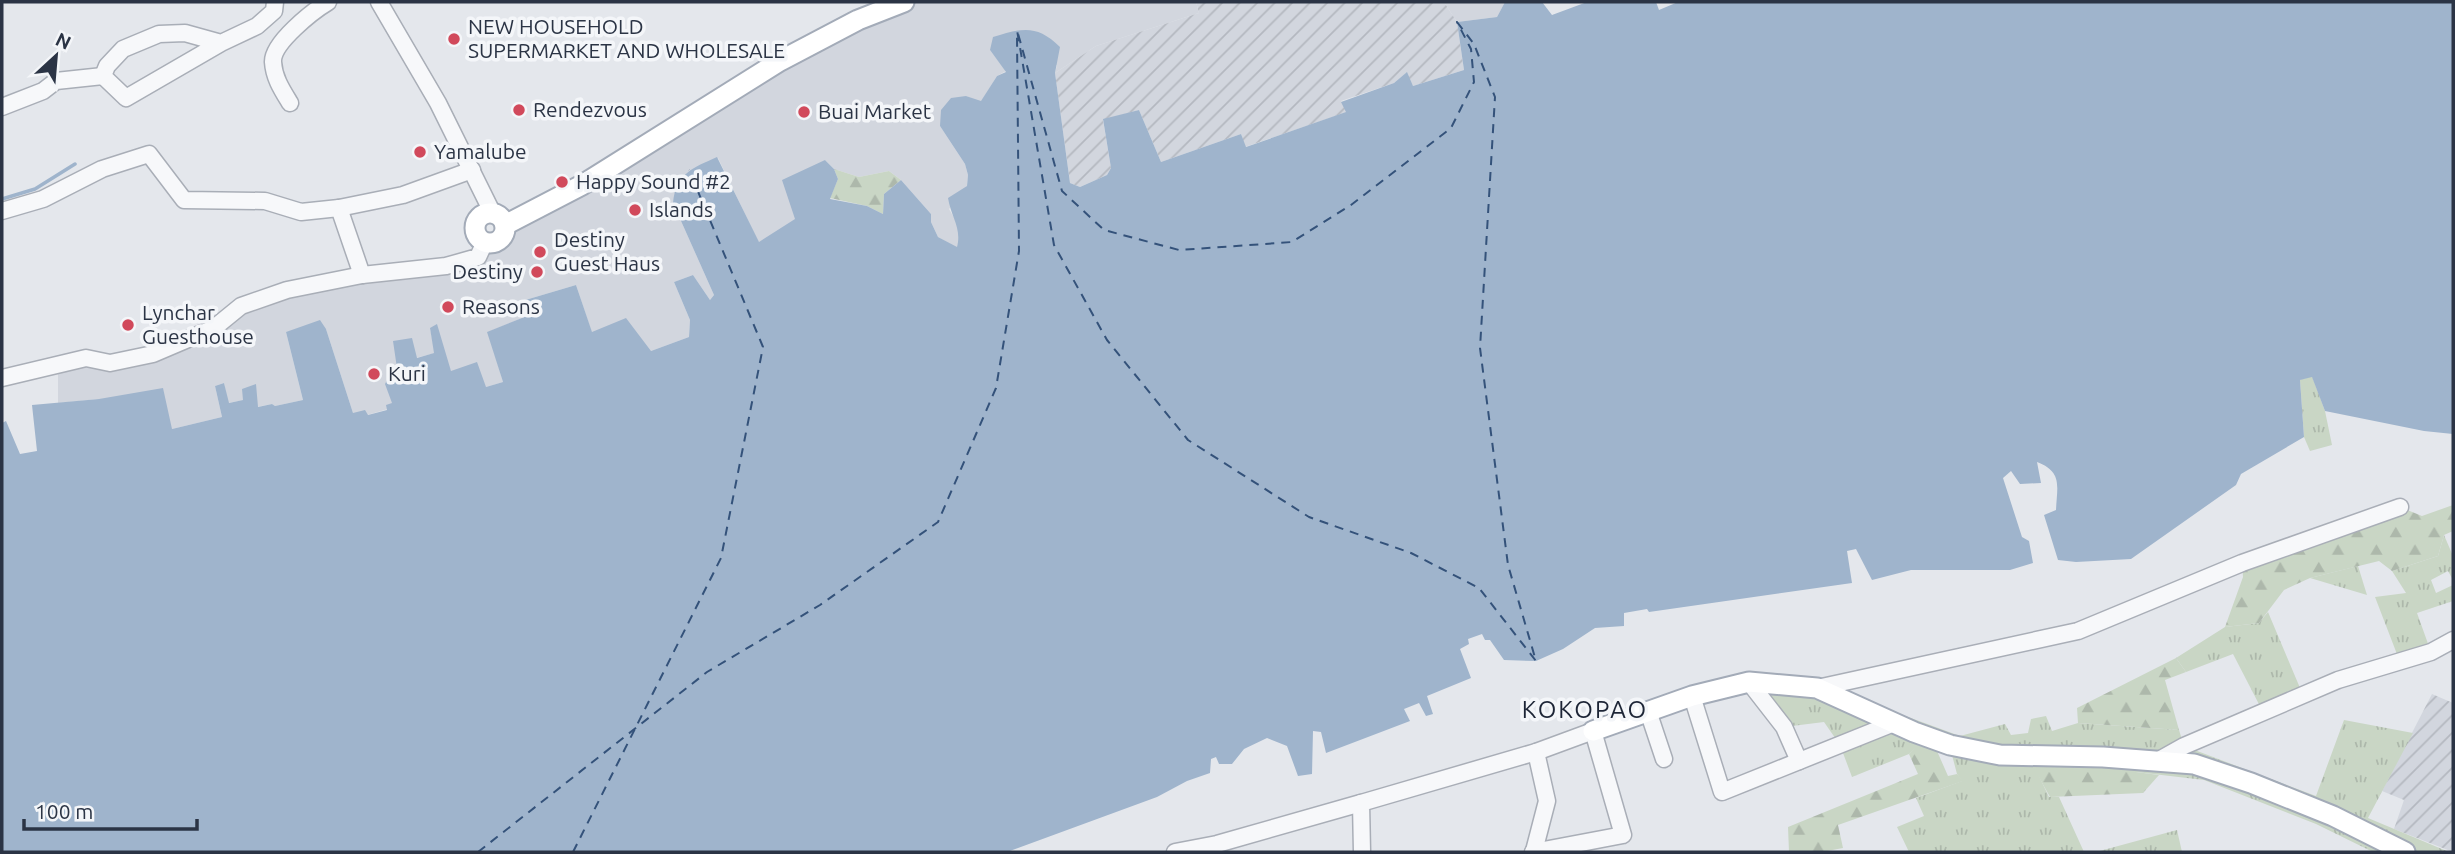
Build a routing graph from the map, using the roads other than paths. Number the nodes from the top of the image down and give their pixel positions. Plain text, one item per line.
1 (275, 2) edge
2 (328, 2) edge
3 (379, 2) edge
4 (904, 2) edge
5 (221, 43) junction
6 (103, 76) junction
7 (290, 103) dead end
8 (2, 107) edge
9 (472, 170) junction
10 (339, 208) junction
11 (2, 211) edge
12 (499, 220) junction
13 (485, 242) joint
14 (362, 275) junction
15 (2, 378) edge
16 (2400, 507) dead end
17 (2453, 640) edge
18 (1749, 682) junction
19 (1816, 688) junction
20 (1692, 696) junction
21 (1648, 710) junction
22 (1894, 723) junction
23 (1592, 731) junction
24 (1536, 751) junction
25 (1664, 759) dead end
26 (2159, 760) junction
27 (1799, 761) junction
28 (1361, 803) junction
29 (1214, 848) edge
30 (1534, 851) edge
31 (1175, 852) edge
32 (1362, 852) edge
33 (2405, 852) edge

1 - 5 street
2 - 7 street
3 - 9 street
4 - 12 main road
5 - 6 street
5 - 6 street
6 - 8 street
9 - 10 street
9 - 12 street
10 - 11 street
10 - 14 street
12 - 13 main road
13 - 14 street
14 - 15 street
16 - 19 street
17 - 26 street
18 - 19 main road
18 - 20 main road
18 - 27 street
19 - 22 main road
20 - 21 main road
20 - 27 street
21 - 23 main road
21 - 25 street
22 - 26 main road
22 - 27 street
23 - 24 street
23 - 30 street
24 - 28 street
24 - 30 street
26 - 33 main road
28 - 29 street
28 - 32 street
29 - 31 street

